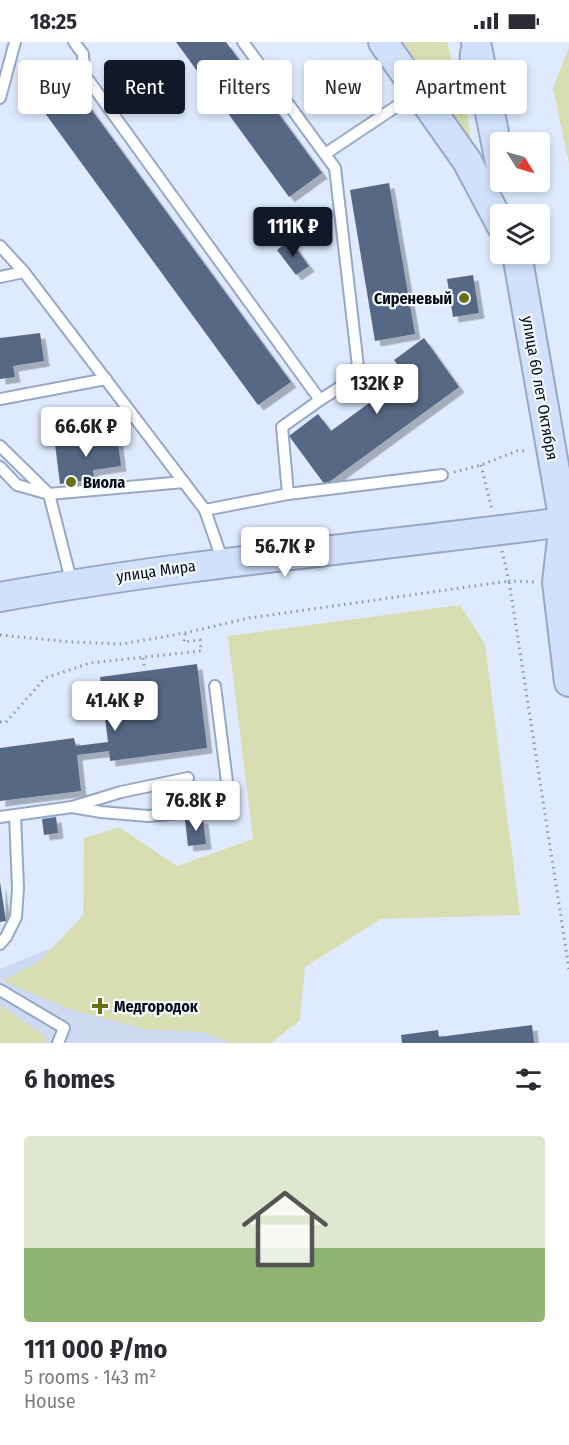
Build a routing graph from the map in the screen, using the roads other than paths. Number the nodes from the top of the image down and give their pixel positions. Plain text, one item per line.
1 (15, 42) edge
2 (74, 42) edge
3 (243, 42) edge
4 (383, 42) edge
5 (476, 42) edge
6 (396, 60) edge
7 (475, 60) edge
8 (0, 98) edge
9 (394, 108) edge
10 (434, 114) edge
11 (494, 132) edge
12 (325, 154) junction
13 (467, 161) junction
14 (490, 164) edge
15 (490, 204) edge
16 (0, 246) edge
17 (518, 264) edge
18 (24, 272) junction
19 (0, 277) edge
20 (106, 379) junction
21 (0, 399) edge
22 (320, 400) junction
23 (0, 446) edge
24 (0, 467) edge
25 (442, 475) road end
26 (184, 482) junction
27 (49, 494) junction
28 (288, 494) junction
29 (205, 510) junction
30 (566, 530) edge
31 (223, 562) junction
32 (72, 584) junction
33 (0, 597) edge
34 (569, 682) edge
35 (214, 686) dead end
36 (188, 778) dead end
37 (72, 807) junction
38 (15, 815) junction
39 (0, 817) edge
40 (0, 944) edge
41 (0, 990) edge
42 (58, 1043) edge

1 - 8 lane
2 - 22 lane
3 - 12 lane
4 - 6 street
5 - 7 street
5 - 11 street
9 - 12 lane
10 - 13 street
12 - 22 lane
13 - 14 street
13 - 15 street
16 - 18 lane
17 - 30 street, улица 60 лет Октября
18 - 19 lane
18 - 20 lane
20 - 21 lane
20 - 26 lane
22 - 28 lane
23 - 27 lane
24 - 27 lane
25 - 28 lane
26 - 27 lane
26 - 29 lane
27 - 32 lane
28 - 29 lane
29 - 31 lane
30 - 31 street, улица Мира
30 - 34 street, улица 60 лет Октября
31 - 32 street, улица Мира
32 - 33 street, улица Мира
35 - 37 lane
36 - 37 lane
37 - 38 lane
38 - 39 lane
38 - 40 lane
41 - 42 lane

